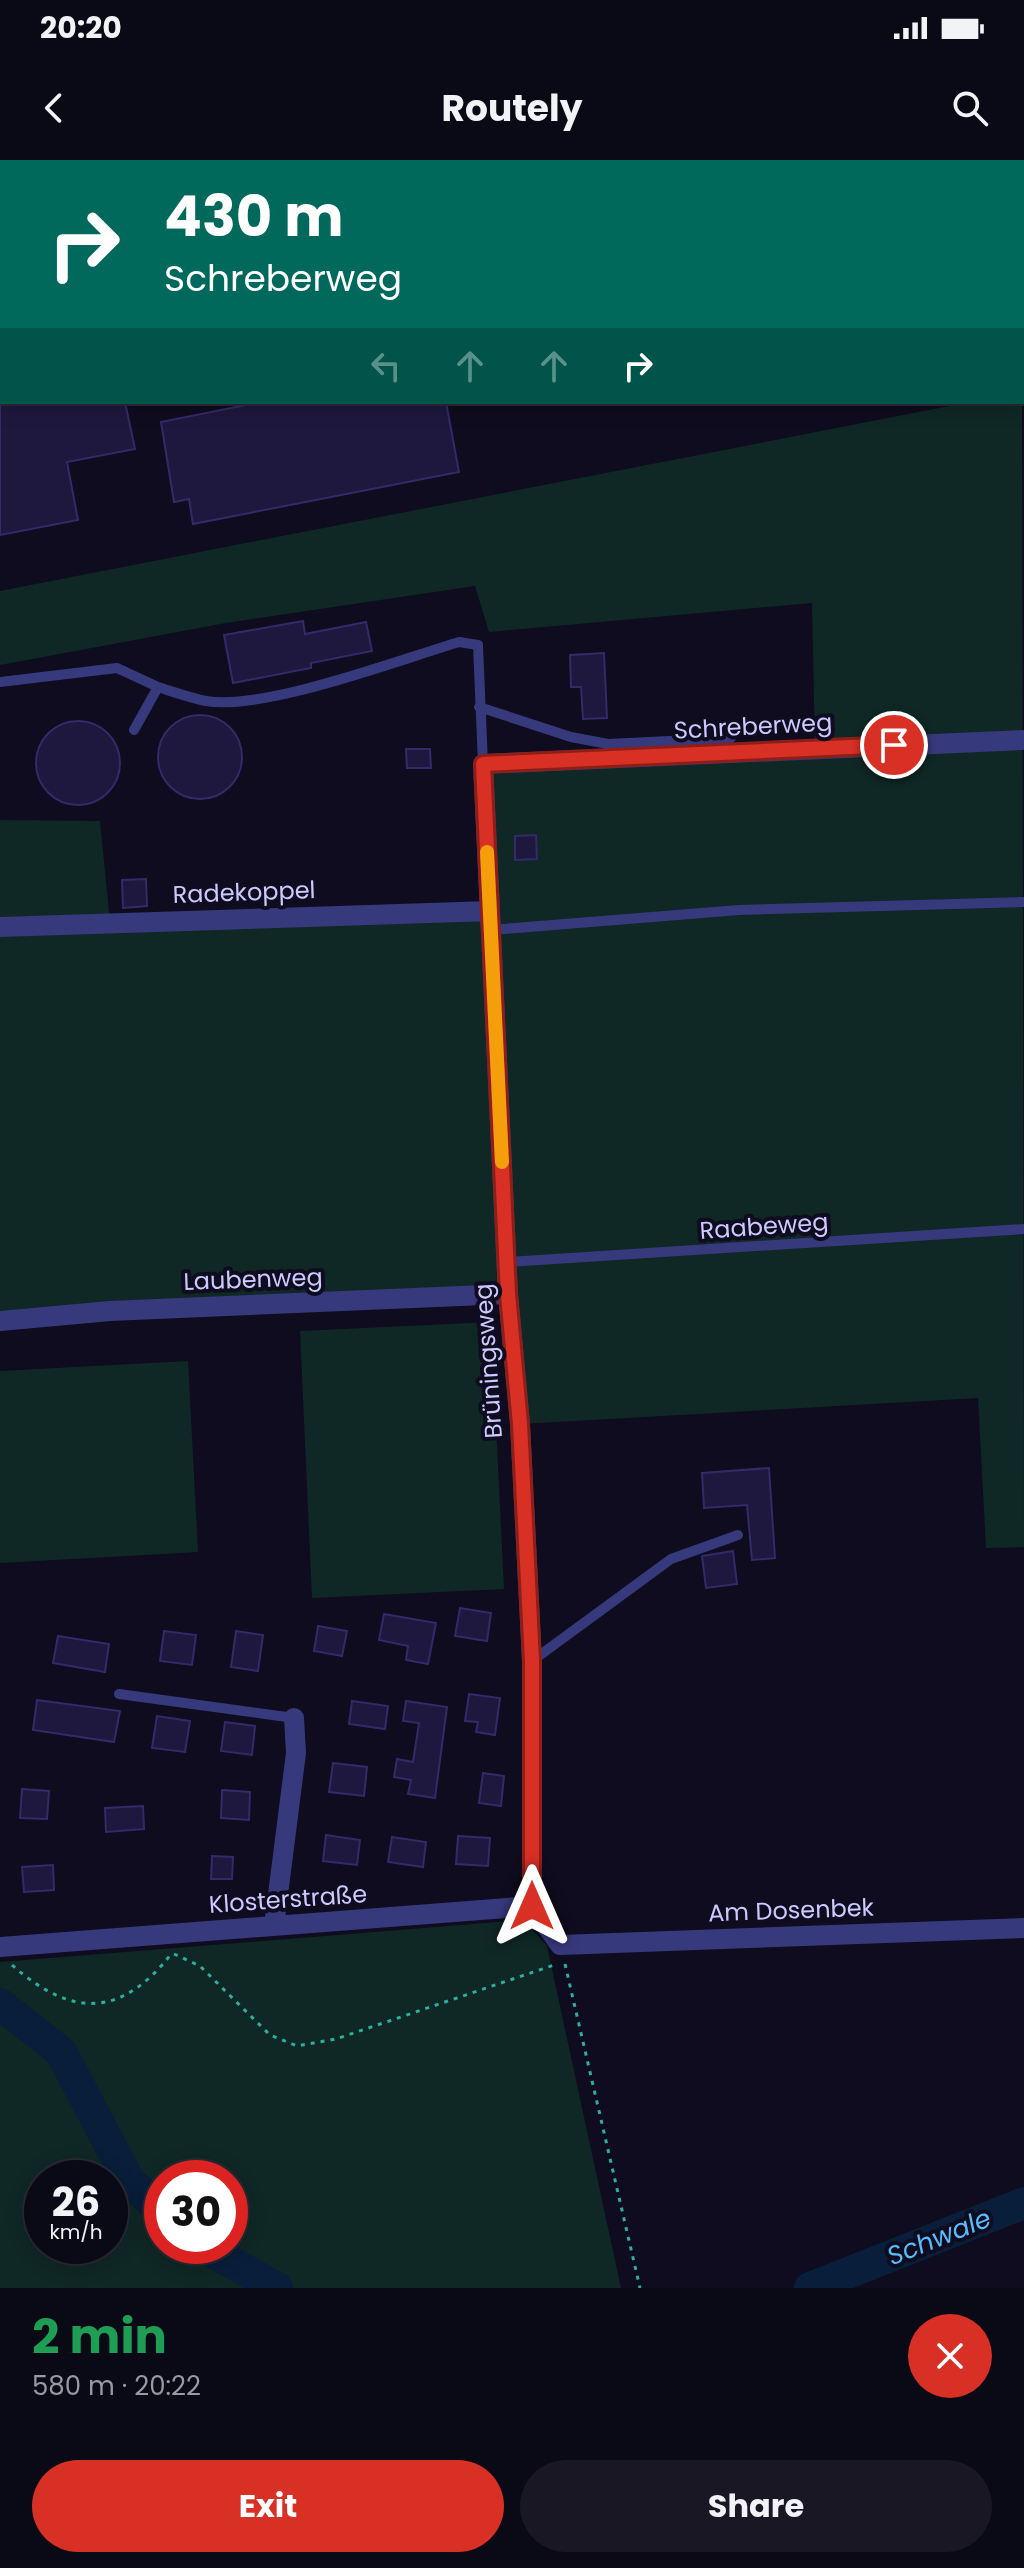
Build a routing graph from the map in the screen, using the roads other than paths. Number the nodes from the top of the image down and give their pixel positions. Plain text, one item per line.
1 (0, 682) edge
2 (158, 687) junction
3 (479, 707) junction
4 (134, 730) dead end
5 (731, 738) dead end
6 (1024, 740) edge
7 (483, 764) junction
8 (1024, 902) edge
9 (490, 920) junction
10 (0, 927) edge
11 (1024, 1229) edge
12 (507, 1262) junction
13 (508, 1294) junction
14 (0, 1321) edge
15 (738, 1535) dead end
16 (532, 1661) junction
17 (119, 1694) dead end
18 (294, 1718) joint
19 (532, 1906) junction
20 (274, 1926) junction
21 (1024, 1928) edge
22 (4, 1955) edge

1 - 2 lane
2 - 3 lane
2 - 4 lane
3 - 5 lane
3 - 7 lane
6 - 7 street, Schreberweg
7 - 9 street, Brüningsweg
8 - 9 lane
9 - 10 street, Radekoppel
9 - 12 street, Brüningsweg
11 - 12 lane, Raabeweg
12 - 13 street, Brüningsweg
13 - 14 street, Laubenweg
13 - 16 street, Brüningsweg
15 - 16 lane
16 - 19 street, Brüningsweg
17 - 18 lane
18 - 20 street
19 - 20 street, Klosterstraße
19 - 21 street, Am Dosenbek
20 - 22 street, Klosterstraße

